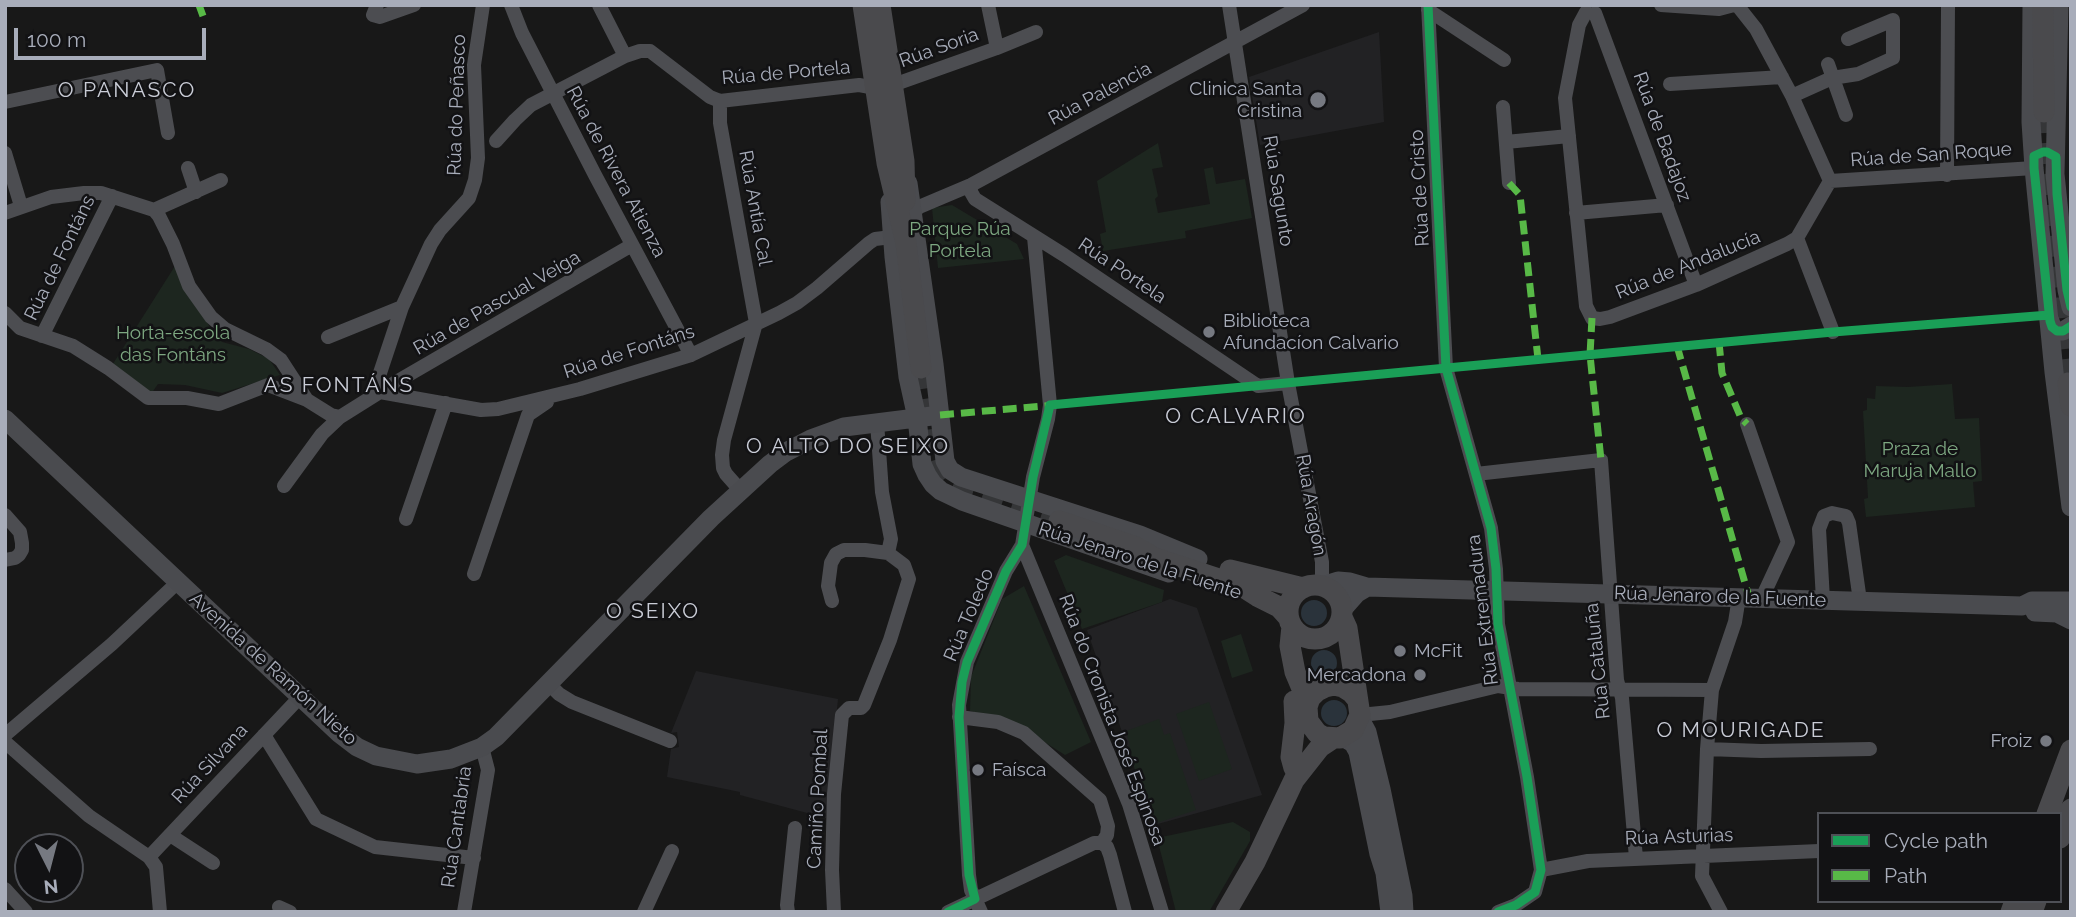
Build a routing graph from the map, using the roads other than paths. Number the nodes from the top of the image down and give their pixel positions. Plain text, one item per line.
1 (377, 5) edge
2 (414, 5) edge
3 (483, 5) edge
4 (511, 5) edge
5 (599, 5) edge
6 (988, 5) edge
7 (1229, 5) edge
8 (1303, 5) edge
9 (1661, 5) edge
10 (1735, 5) edge
11 (1948, 5) edge
12 (1428, 7) edge
13 (2045, 8) edge
14 (1591, 9) edge
15 (876, 10) edge
16 (1036, 32) dead end
17 (1848, 39) dead end
18 (1235, 43) junction
19 (997, 48) junction
20 (625, 56) junction
21 (1504, 60) dead end
22 (1828, 64) dead end
23 (1782, 77) junction
24 (1832, 78) junction
25 (1670, 83) dead end
26 (885, 90) junction
27 (552, 93) junction
28 (1792, 96) junction
29 (720, 101) junction
30 (5, 102) edge
31 (1503, 107) dead end
32 (2043, 112) tunnel mouth
33 (1846, 115) dead end
34 (168, 132) dead end
35 (1569, 136) junction
36 (496, 141) dead end
37 (1506, 142) junction
38 (5, 153) edge
39 (896, 164) junction
40 (2049, 164) edge
41 (188, 168) dead end
42 (1947, 175) junction
43 (221, 180) dead end
44 (1830, 181) junction
45 (1510, 183) dead end
46 (971, 185) junction
47 (196, 192) junction
48 (112, 196) junction
49 (1667, 205) junction
50 (21, 206) junction
51 (153, 210) junction
52 (914, 212) junction
53 (5, 213) edge
54 (1576, 213) junction
55 (1034, 237) junction
56 (1797, 238) junction
57 (899, 240) junction
58 (632, 246) junction
59 (1696, 285) junction
60 (402, 307) junction
61 (2071, 307) edge
62 (5, 313) edge
63 (2071, 313) edge
64 (2049, 318) junction
65 (756, 323) junction
66 (2071, 327) edge
67 (1833, 332) dead end
68 (42, 336) junction
69 (328, 337) dead end
70 (691, 355) junction
71 (2071, 358) edge
72 (921, 368) tunnel mouth
73 (1446, 368) joint
74 (2061, 378) junction
75 (1288, 383) junction
76 (380, 392) junction
77 (550, 398) junction
78 (306, 400) junction
79 (446, 403) junction
80 (2071, 406) edge
81 (940, 415) junction
82 (340, 417) junction
83 (917, 418) junction
84 (5, 419) edge
85 (877, 422) junction
86 (1747, 424) dead end
87 (1476, 474) junction
88 (284, 486) dead end
89 (741, 491) junction
90 (1029, 499) junction
91 (2071, 507) edge
92 (5, 515) edge
93 (406, 519) dead end
94 (1059, 521) tunnel mouth
95 (1024, 524) junction
96 (1022, 545) junction
97 (1136, 547) junction
98 (888, 553) junction
99 (1198, 559) junction
100 (5, 560) edge
101 (474, 573) dead end
102 (178, 582) junction
103 (2071, 585) edge
104 (1313, 587) junction
105 (1367, 587) junction
106 (1497, 591) junction
107 (1610, 593) junction
108 (1257, 596) junction
109 (1739, 597) junction
110 (1762, 598) junction
111 (1823, 600) junction
112 (832, 601) dead end
113 (1860, 601) junction
114 (2057, 605) edge
115 (1342, 614) junction
116 (2071, 620) edge
117 (1290, 622) junction
118 (2071, 632) edge
119 (1295, 672) junction
120 (549, 684) junction
121 (1508, 687) junction
122 (1620, 690) junction
123 (1712, 690) junction
124 (300, 697) junction
125 (1359, 711) junction
126 (1308, 714) junction
127 (959, 717) junction
128 (5, 735) edge
129 (264, 735) junction
130 (1337, 738) junction
131 (670, 741) dead end
132 (5, 743) edge
133 (482, 747) junction
134 (1707, 749) junction
135 (1871, 749) dead end
136 (2071, 750) edge
137 (1294, 774) junction
138 (2071, 809) edge
139 (2048, 812) edge
140 (795, 828) dead end
141 (170, 835) junction
142 (2064, 837) edge
143 (1102, 843) junction
144 (672, 850) dead end
145 (1817, 851) edge
146 (1701, 856) junction
147 (149, 858) junction
148 (474, 858) junction
149 (1636, 858) junction
150 (213, 863) dead end
151 (1541, 870) junction
152 (5, 889) edge
153 (978, 905) edge
154 (1517, 908) edge
155 (26, 912) edge
156 (160, 912) edge
157 (464, 912) edge
158 (644, 912) edge
159 (788, 912) edge
160 (834, 912) edge
161 (948, 912) edge
162 (1125, 912) edge
163 (1162, 912) edge
164 (1226, 912) edge
165 (1390, 912) edge
166 (1404, 912) edge
167 (1498, 912) edge
168 (1721, 912) edge

1 - 2 street
3 - 60 street, Rúa do Peñasco
4 - 27 street, Rúa de Rivera Atienza
5 - 20 street
6 - 19 street, Rúa Soria
7 - 18 street, Rúa Sagunto
8 - 18 street, Rúa Palencia
9 - 10 street
10 - 23 street
11 - 42 street
12 - 21 street
12 - 73 street, Rúa de Cristo
13 - 32 main road
13 - 40 main road
13 - 40 main road
14 - 35 street
14 - 49 street, Rúa de Badajoz
15 - 26 main road
16 - 19 street, Rúa Soria
17 - 24 street
18 - 46 street, Rúa Palencia
18 - 75 street, Rúa Sagunto
19 - 26 street, Rúa Soria
20 - 27 street, Rúa de Portela
20 - 29 street, Rúa de Portela
22 - 24 street
23 - 25 street
23 - 28 street
24 - 28 street
24 - 33 street
26 - 29 street, Rúa de Portela
26 - 39 main road
27 - 36 street, Rúa de Portela
27 - 58 street, Rúa de Rivera Atienza
28 - 44 street
29 - 65 street, Rúa Antía Cal
30 - 34 street
31 - 37 street
35 - 37 street
35 - 54 street
37 - 45 street
38 - 50 street
39 - 52 main road
39 - 57 main road
40 - 42 street, Rúa de San Roque
40 - 61 main road
40 - 64 main road
41 - 47 street
42 - 44 street, Rúa de San Roque
43 - 47 street
44 - 56 street
46 - 52 street, Rúa Palencia
46 - 55 street, Rúa Portela
47 - 51 street
48 - 50 street, Rúa de Fontáns
48 - 51 street, Rúa de Fontáns
48 - 68 street, Rúa de Fontáns
49 - 54 street
49 - 59 street, Rúa de Badajoz
50 - 53 street, Rúa de Fontáns
51 - 78 street
52 - 81 main road
54 - 59 street, Rúa de Andalucía
55 - 75 street, Rúa Portela
55 - 90 street, Rúa Toledo
56 - 59 street, Rúa de Andalucía
56 - 67 street
57 - 65 street, Rúa de Fontáns
57 - 72 main road
57 - 83 main road, Rúa Jenaro de la Fuente
58 - 70 street, Rúa de Rivera Atienza
58 - 76 street, Rúa de Pascual Veiga
60 - 69 street
60 - 76 street, Rúa do Peñasco
62 - 68 street, Rúa de Fontáns
63 - 64 main road
64 - 66 main road
64 - 74 main road
65 - 70 street, Rúa de Fontáns
65 - 89 street
68 - 78 street, Rúa de Fontáns
70 - 77 street, Rúa de Fontáns
71 - 74 main road
73 - 87 street, Rúa Extremadura
74 - 80 main road
74 - 91 main road
75 - 104 street, Rúa Aragón
76 - 79 street, Rúa de Fontáns
76 - 82 street
77 - 79 street, Rúa de Fontáns
77 - 101 street, Rúa de Fontáns
78 - 82 street, Rúa de Fontáns
79 - 93 street
81 - 83 main road, Avenida de Ramón Nieto
81 - 90 main road, Rúa Jenaro de la Fuente
82 - 88 street
83 - 85 main road, Avenida de Ramón Nieto
83 - 95 main road, Rúa Jenaro de la Fuente
84 - 102 main road, Avenida de Ramón Nieto
85 - 89 main road, Avenida de Ramón Nieto
85 - 98 street
86 - 110 street
87 - 106 street, Rúa Extremadura
87 - 107 street, Rúa Cataluña
89 - 120 main road, Avenida de Ramón Nieto
90 - 95 street, Rúa Toledo
90 - 99 main road, Rúa Jenaro de la Fuente
92 - 100 street
94 - 97 main road
95 - 96 street, Rúa Toledo
95 - 108 main road, Rúa Jenaro de la Fuente
96 - 127 street, Rúa Toledo
96 - 163 street, Rúa do Cronista José Espinosa
97 - 99 main road, Rúa Jenaro de la Fuente
97 - 108 main road, Rúa Jenaro de la Fuente
98 - 112 street
98 - 160 street, Camiño Pombal
99 - 104 main road, Rúa Jenaro de la Fuente
102 - 124 main road, Avenida de Ramón Nieto
102 - 128 street
103 - 114 main road
104 - 105 main road, Rúa Jenaro de la Fuente
104 - 115 main road
104 - 117 main road
105 - 106 main road, Rúa Jenaro de la Fuente
105 - 115 main road
106 - 107 main road, Rúa Jenaro de la Fuente
106 - 121 street, Rúa Extremadura
107 - 109 main road, Rúa Jenaro de la Fuente
107 - 122 street, Rúa Cataluña
108 - 117 main road, Rúa Jenaro de la Fuente
109 - 110 main road, Rúa Jenaro de la Fuente
109 - 123 street
110 - 111 main road, Rúa Jenaro de la Fuente
111 - 113 main road, Rúa Jenaro de la Fuente
111 - 113 street
113 - 114 main road, Rúa Jenaro de la Fuente
114 - 116 main road
114 - 118 main road
115 - 117 main road
115 - 125 main road
117 - 119 main road
119 - 126 main road
119 - 137 main road
120 - 131 street
120 - 133 main road, Avenida de Ramón Nieto
121 - 122 street
121 - 125 street
121 - 151 street, Rúa Extremadura
122 - 123 street
122 - 149 street, Rúa Cataluña
123 - 134 street
124 - 129 street, Rúa Silvana
124 - 133 main road, Avenida de Ramón Nieto
125 - 126 main road
125 - 130 main road
125 - 166 main road
126 - 130 main road
126 - 137 main road
127 - 143 street
127 - 153 street, Rúa Toledo
129 - 141 street, Rúa Silvana
129 - 148 street
130 - 137 main road
130 - 165 main road
132 - 147 street
133 - 148 street, Rúa Cantabria
134 - 135 street
134 - 146 street
136 - 139 main road
137 - 164 main road
138 - 142 main road
140 - 159 street
141 - 147 street, Rúa Silvana
141 - 150 street
143 - 153 street
143 - 162 street
144 - 158 street
145 - 146 street, Rúa Asturias
146 - 149 street, Rúa Asturias
146 - 168 street
147 - 156 street
148 - 157 street, Rúa Cantabria
149 - 151 street, Rúa Asturias
151 - 154 street
152 - 155 street
153 - 161 street
154 - 167 street

